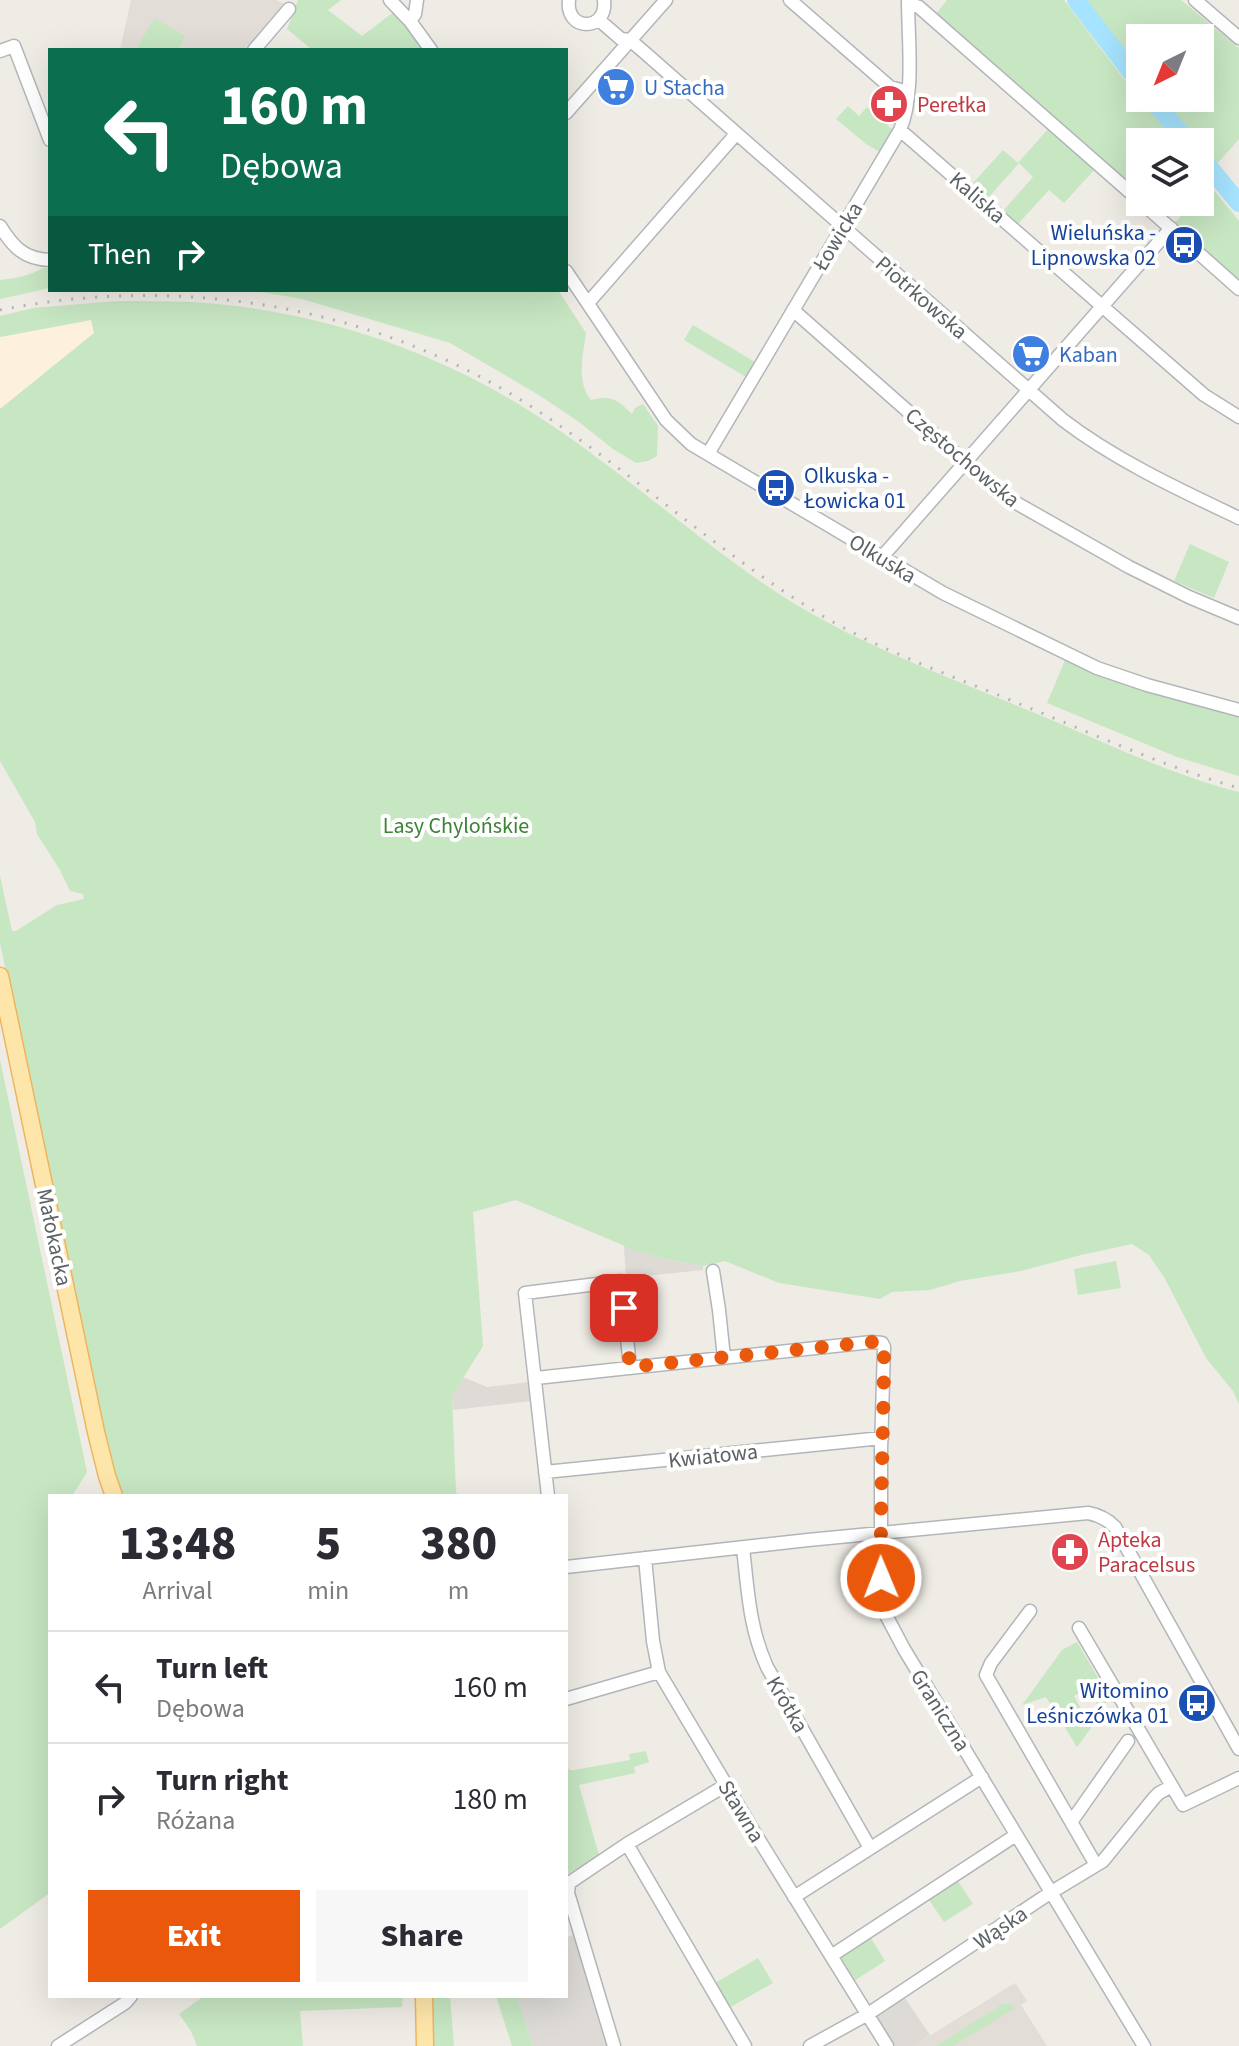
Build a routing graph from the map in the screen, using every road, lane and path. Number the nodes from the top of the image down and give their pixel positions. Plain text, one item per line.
1 (390, 0) edge
2 (417, 0) edge
3 (569, 0) edge
4 (604, 0) edge
5 (666, 0) edge
6 (790, 0) edge
7 (1195, 0) edge
8 (908, 2) edge
9 (289, 9) dead end
10 (599, 20) junction
11 (410, 21) junction
12 (1239, 38) edge
13 (630, 40) junction
14 (256, 48) edge
15 (430, 48) edge
16 (0, 51) edge
17 (908, 92) junction
18 (568, 111) edge
19 (900, 130) junction
20 (736, 134) junction
21 (48, 135) edge
22 (1126, 190) edge
23 (1157, 216) edge
24 (0, 226) edge
25 (842, 227) junction
26 (1171, 228) junction
27 (48, 260) edge
28 (568, 274) edge
29 (1239, 289) edge
30 (588, 303) junction
31 (1103, 307) junction
32 (793, 310) junction
33 (1028, 390) junction
34 (1239, 417) edge
35 (708, 454) junction
36 (966, 462) junction
37 (1239, 518) edge
38 (882, 557) junction
39 (1239, 618) edge
40 (1239, 710) edge
41 (0, 976) edge
42 (713, 1271) dead end
43 (724, 1358) junction
44 (630, 1367) junction
45 (536, 1378) junction
46 (882, 1438) junction
47 (545, 1472) junction
48 (113, 1494) edge
49 (548, 1494) edge
50 (881, 1533) junction
51 (743, 1548) junction
52 (645, 1558) junction
53 (568, 1567) edge
54 (1030, 1611) dead end
55 (1079, 1628) dead end
56 (659, 1672) junction
57 (568, 1698) edge
58 (1128, 1741) dead end
59 (1239, 1749) edge
60 (982, 1777) junction
61 (1239, 1778) edge
62 (726, 1785) junction
63 (1172, 1786) junction
64 (1071, 1820) junction
65 (1016, 1835) junction
66 (627, 1844) junction
67 (870, 1848) junction
68 (1096, 1865) junction
69 (1050, 1893) junction
70 (794, 1897) junction
71 (831, 1956) junction
72 (129, 1998) edge
73 (424, 1998) edge
74 (868, 2014) junction
75 (58, 2046) edge
76 (425, 2046) edge
77 (614, 2046) edge
78 (745, 2046) edge
79 (810, 2046) edge
80 (887, 2046) edge
81 (1144, 2046) edge

1 - 11 street
2 - 11 street
3 - 10 street, Piotrkowska
4 - 10 street
5 - 13 street
6 - 17 street
7 - 12 street
8 - 17 street, Łowicka
8 - 22 street
9 - 14 street
10 - 13 street, Piotrkowska
11 - 15 street
13 - 18 street
13 - 20 street, Piotrkowska
16 - 21 street
17 - 19 street, Łowicka
19 - 25 street, Łowicka
19 - 31 street, Kaliska
20 - 25 street, Piotrkowska
20 - 30 street
23 - 26 street
24 - 27 street
25 - 32 street, Łowicka
25 - 33 street, Piotrkowska
26 - 29 street
26 - 31 street
28 - 30 street, Olkuska
30 - 35 street, Olkuska
31 - 33 street
31 - 34 street, Kaliska
32 - 35 street, Łowicka
32 - 36 street, Częstochowska
33 - 36 street
33 - 37 street, Piotrkowska
35 - 38 street, Olkuska
36 - 38 street
36 - 39 street, Częstochowska
38 - 40 street, Olkuska
41 - 48 main road, Małokacka
42 - 43 street
43 - 44 street
43 - 46 street, Graniczna
44 - 45 street
44 - 45 street
45 - 47 street
46 - 47 street, Kwiatowa
46 - 50 street, Graniczna
47 - 49 street
50 - 51 street
50 - 59 street
50 - 60 street, Graniczna
51 - 52 street
51 - 67 street, Krótka
52 - 53 street
52 - 56 street, Stawna
54 - 64 street
55 - 63 street
56 - 57 street
56 - 62 street, Stawna
58 - 64 street
60 - 65 street, Graniczna
60 - 67 street
61 - 63 street
62 - 66 street
62 - 70 street, Stawna
63 - 68 street, Wąska
64 - 68 street
65 - 69 street, Graniczna
65 - 71 street
66 - 77 street
66 - 78 street
67 - 70 street
68 - 69 street, Wąska
69 - 74 street, Wąska
69 - 81 street, Graniczna
70 - 71 street, Stawna
71 - 74 street, Stawna
72 - 75 street
73 - 76 main road
74 - 79 street, Wąska
74 - 80 street, Stawna

